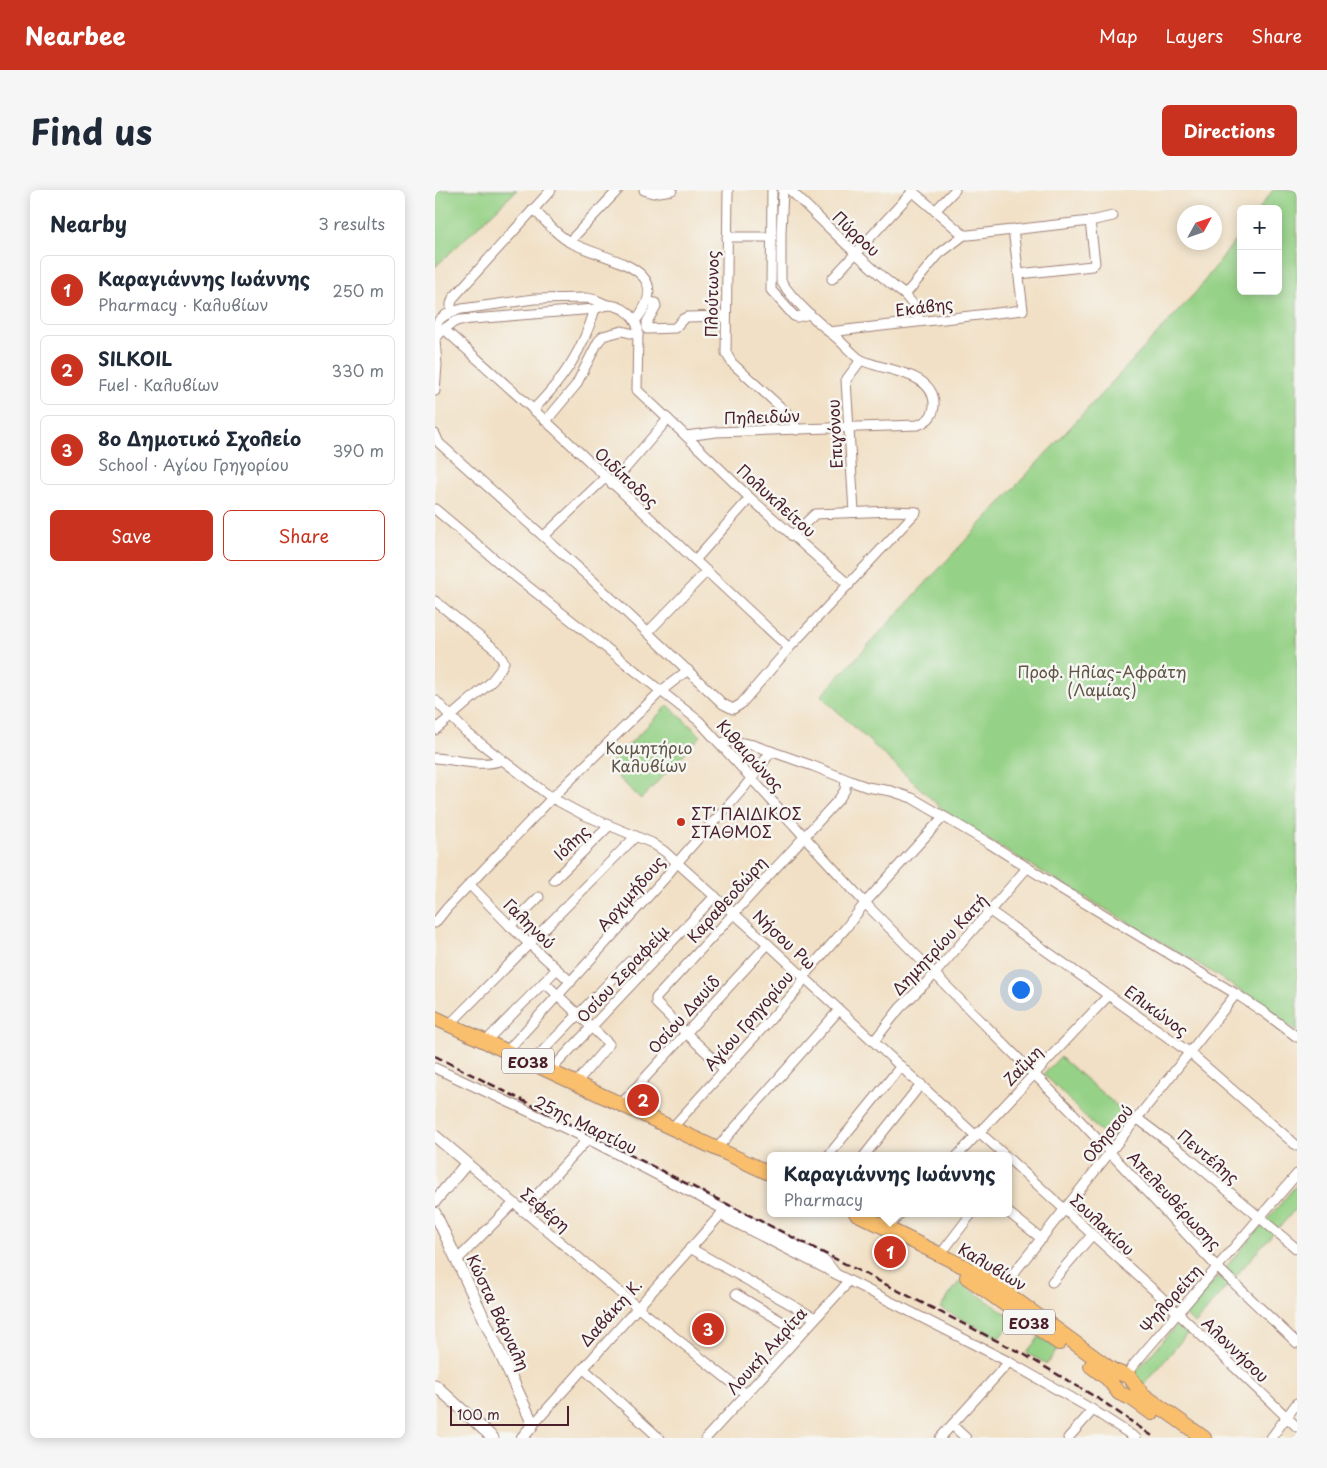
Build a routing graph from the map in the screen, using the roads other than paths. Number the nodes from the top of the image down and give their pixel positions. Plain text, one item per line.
1 (551, 190) edge
2 (618, 190) edge
3 (644, 190) edge
4 (672, 190) edge
5 (728, 190) edge
6 (772, 190) edge
7 (783, 190) edge
8 (791, 190) edge
9 (955, 190) edge
10 (912, 191) edge
11 (533, 209) junction
12 (935, 210) junction
13 (1113, 216) dead end
14 (1090, 221) junction
15 (1013, 229) junction
16 (964, 234) junction
17 (727, 237) junction
18 (771, 237) junction
19 (569, 242) junction
20 (857, 252) junction
21 (1019, 274) junction
22 (832, 279) dead end
23 (905, 295) junction
24 (648, 302) junction
25 (607, 305) junction
26 (595, 309) junction
27 (451, 312) junction
28 (810, 314) junction
29 (726, 316) junction
30 (636, 320) junction
31 (919, 322) junction
32 (440, 328) edge
33 (829, 332) junction
34 (638, 336) junction
35 (435, 339) edge
36 (861, 360) junction
37 (435, 391) edge
38 (533, 410) junction
39 (668, 419) junction
40 (546, 421) junction
41 (849, 429) junction
42 (797, 430) junction
43 (435, 434) edge
44 (686, 436) junction
45 (609, 481) junction
46 (750, 498) junction
47 (435, 510) edge
48 (853, 512) junction
49 (544, 536) junction
50 (792, 536) junction
51 (695, 560) junction
52 (707, 571) junction
53 (849, 585) junction
54 (437, 608) edge
55 (648, 632) junction
56 (789, 648) junction
57 (687, 670) junction
58 (661, 691) junction
59 (435, 700) edge
60 (450, 717) junction
61 (435, 730) edge
62 (720, 743) junction
63 (771, 751) junction
64 (435, 758) edge
65 (501, 760) junction
66 (752, 779) junction
67 (846, 780) junction
68 (552, 798) junction
69 (943, 817) junction
70 (609, 826) junction
71 (636, 836) junction
72 (804, 837) junction
73 (677, 863) junction
74 (1027, 868) junction
75 (554, 880) dead end
76 (469, 884) junction
77 (715, 896) junction
78 (539, 898) dead end
79 (865, 903) junction
80 (990, 912) junction
81 (733, 913) junction
82 (435, 923) edge
83 (510, 926) junction
84 (529, 944) junction
85 (768, 944) junction
86 (630, 961) dead end
87 (556, 970) junction
88 (934, 974) junction
89 (805, 978) junction
90 (544, 982) junction
91 (571, 982) junction
92 (1236, 994) junction
93 (1109, 995) junction
94 (558, 996) junction
95 (839, 1010) junction
96 (578, 1015) junction
97 (435, 1018) edge
98 (449, 1025) junction
99 (591, 1027) junction
100 (686, 1033) junction
101 (1297, 1037) edge
102 (485, 1042) junction
103 (874, 1042) junction
104 (506, 1052) junction
105 (1190, 1053) junction
106 (531, 1062) junction
107 (901, 1066) junction
108 (435, 1068) edge
109 (725, 1070) junction
110 (550, 1071) junction
111 (1035, 1074) junction
112 (576, 1083) junction
113 (921, 1084) junction
114 (621, 1104) junction
115 (1138, 1118) junction
116 (672, 1128) junction
117 (978, 1134) junction
118 (435, 1136) edge
119 (588, 1140) junction
120 (1297, 1146) edge
121 (717, 1148) junction
122 (831, 1152) edge
123 (867, 1152) edge
124 (961, 1152) edge
125 (999, 1152) edge
126 (1110, 1153) junction
127 (467, 1163) junction
128 (1012, 1164) edge
129 (767, 1172) edge
130 (1297, 1174) edge
131 (435, 1201) edge
132 (514, 1204) junction
133 (523, 1210) junction
134 (1065, 1210) junction
135 (722, 1212) junction
136 (435, 1213) edge
137 (1012, 1215) edge
138 (864, 1217) edge
139 (897, 1217) edge
140 (969, 1217) edge
141 (1260, 1218) junction
142 (887, 1228) junction
143 (1092, 1235) junction
144 (1041, 1239) junction
145 (690, 1248) junction
146 (1297, 1249) edge
147 (940, 1255) junction
148 (457, 1260) junction
149 (1217, 1267) junction
150 (842, 1278) junction
151 (1052, 1282) dead end
152 (1001, 1289) junction
153 (736, 1294) dead end
154 (637, 1307) junction
155 (1177, 1313) junction
156 (815, 1318) junction
157 (801, 1333) junction
158 (1297, 1343) edge
159 (1009, 1362) junction
160 (583, 1368) junction
161 (1129, 1378) junction
162 (435, 1385) edge
163 (1119, 1392) junction
164 (747, 1394) junction
165 (1297, 1403) edge
166 (1093, 1410) junction
167 (1286, 1417) junction
168 (952, 1425) junction
169 (533, 1426) junction
170 (1297, 1427) edge
171 (493, 1438) edge
172 (522, 1438) edge
173 (659, 1438) edge
174 (706, 1438) edge
175 (940, 1438) edge
176 (966, 1438) edge
177 (1068, 1438) edge
178 (1137, 1438) edge
179 (1187, 1438) edge
180 (1204, 1438) edge
181 (1271, 1438) edge

1 - 11 street
2 - 19 street
3 - 4 street
5 - 17 street, Πλούτωνος
6 - 18 street
7 - 28 street, Πηλειδών
8 - 20 street, Πύρρου
9 - 12 street
10 - 12 street
10 - 20 street
11 - 19 street
11 - 27 street
12 - 16 street
13 - 14 street
14 - 15 street
14 - 21 street
15 - 16 street
15 - 21 street
16 - 23 street
17 - 18 street
17 - 29 street, Πλούτωνος
18 - 28 street
19 - 24 street
20 - 22 street
20 - 23 street, Πύρρου
21 - 31 street, Εκάβης
23 - 31 street
24 - 29 street
24 - 30 street
25 - 26 street
25 - 27 street
25 - 30 street
26 - 32 street
26 - 38 street
27 - 32 street
28 - 33 street, Πηλειδών
29 - 42 street, Πλούτωνος
30 - 34 street
31 - 33 street, Εκάβης
32 - 35 street
32 - 38 street, Οιδίποδος
33 - 36 street, Πηλειδών
34 - 39 street
34 - 40 street
35 - 37 street
36 - 41 street, Επιγόνου
36 - 41 street, Πηλειδών
38 - 40 street, Οιδίποδος
39 - 44 street
39 - 45 street
40 - 45 street, Οιδίποδος
41 - 42 street, Πηλειδών
41 - 48 street, Επιγόνου
42 - 44 street, Πηλειδών
43 - 49 street
44 - 46 street, Πολυκλείτου
45 - 49 street
45 - 51 street, Οιδίποδος
46 - 50 street, Πολυκλείτου
46 - 51 street
47 - 58 street, Κιθαιρώνος
48 - 50 street
48 - 53 street
49 - 55 street
50 - 53 street, Πολυκλείτου
51 - 52 street, Οιδίποδος
52 - 55 street
52 - 56 street, Οιδίποδος
53 - 56 street
54 - 60 street
55 - 57 street
56 - 57 street
57 - 58 street
58 - 62 street, Κιθαιρώνος
58 - 68 street
59 - 60 street, Νήσου Ρω
60 - 61 street
60 - 65 street, Νήσου Ρω
62 - 63 street
62 - 66 street, Κιθαιρώνος
63 - 66 street, Αρχιμήδους
63 - 67 street
64 - 65 street
65 - 68 street, Νήσου Ρω
66 - 72 street, Κιθαιρώνος
66 - 73 street, Αρχιμήδους
67 - 69 street
67 - 72 street, Καραθεοδώρη
68 - 70 street, Νήσου Ρω
68 - 76 street
69 - 74 street
69 - 79 street, Αγίου Γρηγορίου
70 - 71 street, Νήσου Ρω
70 - 75 street, Ιόλης
71 - 73 street, Νήσου Ρω
71 - 84 street
72 - 79 street, Κιθαιρώνος
72 - 81 street, Καραθεοδώρη
73 - 77 street, Νήσου Ρω
73 - 91 street, Αρχιμήδους
74 - 80 street, Δημητρίου Κατή
74 - 92 street
76 - 82 street
76 - 83 street, Γαληνού
77 - 81 street, Νήσου Ρω
77 - 99 street, Οσίου Σεραφείμ
78 - 83 street
79 - 88 street, Κιθαιρώνος
79 - 89 street, Αγίου Γρηγορίου
80 - 88 street, Δημητρίου Κατή
80 - 93 street, Ελικώνος
81 - 85 street, Νήσου Ρω
81 - 100 street, Καραθεοδώρη
83 - 84 street, Γαληνού
84 - 87 street, Γαληνού
84 - 98 street
85 - 89 street, Νήσου Ρω
85 - 100 street, Οσίου Δαυίδ
86 - 96 street
87 - 90 street
87 - 91 street, Γαληνού
88 - 103 street, Δημητρίου Κατή
88 - 111 street, Κιθαιρώνος
89 - 95 street, Νήσου Ρω
89 - 109 street, Αγίου Γρηγορίου
90 - 94 street
90 - 102 street
91 - 94 street, Αρχιμήδους
92 - 101 street
92 - 105 street, Οδησσού
93 - 105 street, Ελικώνος
93 - 111 street, Ζαΐμη
94 - 96 street
94 - 104 street, Αρχιμήδους
95 - 103 street, Νήσου Ρω
95 - 121 street
96 - 99 street
96 - 106 street
97 - 98 main road, ΕΟ38
98 - 102 main road, ΕΟ38
99 - 110 street, Οσίου Σεραφείμ
99 - 112 street
100 - 109 street
100 - 114 street, Οσίου Δαυίδ
102 - 104 main road, ΕΟ38
103 - 107 street, Νήσου Ρω
104 - 106 main road, ΕΟ38
105 - 115 street, Οδησσού
105 - 120 street, Ελικώνος
106 - 110 main road, ΕΟ38
107 - 113 street, Νήσου Ρω
107 - 122 street
108 - 119 street, 25ης Μαρτίου
109 - 116 street, Αγίου Γρηγορίου
110 - 112 main road, ΕΟ38
111 - 117 street, Ζαΐμη
111 - 126 street, Απελευθέρωσης
112 - 114 main road, ΕΟ38
113 - 117 street, Νήσου Ρω
113 - 123 street
114 - 116 main road, ΕΟ38
115 - 126 street, Οδησσού
115 - 141 street, Πεντέλης
116 - 121 main road, ΕΟ38
117 - 124 street, Ζαΐμη
117 - 125 street, Σουλακίου
118 - 127 street, Σεφέρη
119 - 133 street
119 - 135 street, 25ης Μαρτίου
121 - 129 main road, ΕΟ38
126 - 134 street, Οδησσού
126 - 149 street, Απελευθέρωσης
127 - 131 street
127 - 132 street, Σεφέρη
128 - 134 street, Σουλακίου
130 - 141 street, Ψηλορείτη
132 - 133 street, Σεφέρη
132 - 148 street
133 - 154 street, Σεφέρη
134 - 143 street, Σουλακίου
134 - 144 street, Οδησσού
135 - 145 street, Δαβάκη Κ.
135 - 150 street, 25ης Μαρτίου
136 - 148 street, Κώστα Βάρναλη
137 - 144 street
138 - 142 main road, Καλυβίων / ΕΟ38
139 - 142 street
140 - 147 street
141 - 146 street, Πεντέλης
141 - 149 street, Ψηλορείτη
142 - 147 main road, Καλυβίων / ΕΟ38
143 - 151 street
143 - 155 street, Σουλακίου
144 - 152 street, Οδησσού
145 - 154 street, Δαβάκη Κ.
145 - 156 street
147 - 152 main road, Καλυβίων / ΕΟ38
147 - 163 main road, Καλυβίων / ΕΟ38
148 - 169 street, Κώστα Βάρναλη
149 - 155 street, Ψηλορείτη
149 - 158 street, Απελευθέρωσης
150 - 156 street, Λουκή Ακρίτα
150 - 159 street, 25ης Μαρτίου
152 - 161 main road, Καλυβίων / ΕΟ38
153 - 157 street
154 - 160 street, Δαβάκη Κ.
154 - 164 street, Σεφέρη
155 - 161 street, Ψηλορείτη
155 - 167 street, Αλοννήσου
156 - 157 street, Λουκή Ακρίτα
157 - 164 street, Λουκή Ακρίτα
159 - 166 street, 25ης Μαρτίου
159 - 168 street
160 - 169 street, Δαβάκη Κ.
160 - 173 street
161 - 163 main road
161 - 180 main road, Καλυβίων / ΕΟ38
162 - 171 street
163 - 179 main road, Καλυβίων / ΕΟ38
164 - 174 street, Λουκή Ακρίτα
165 - 167 street
166 - 177 street
166 - 178 street, 25ης Μαρτίου
167 - 170 street, Αλοννήσου
167 - 181 street
168 - 175 street
168 - 176 street
169 - 172 street, Δαβάκη Κ.

